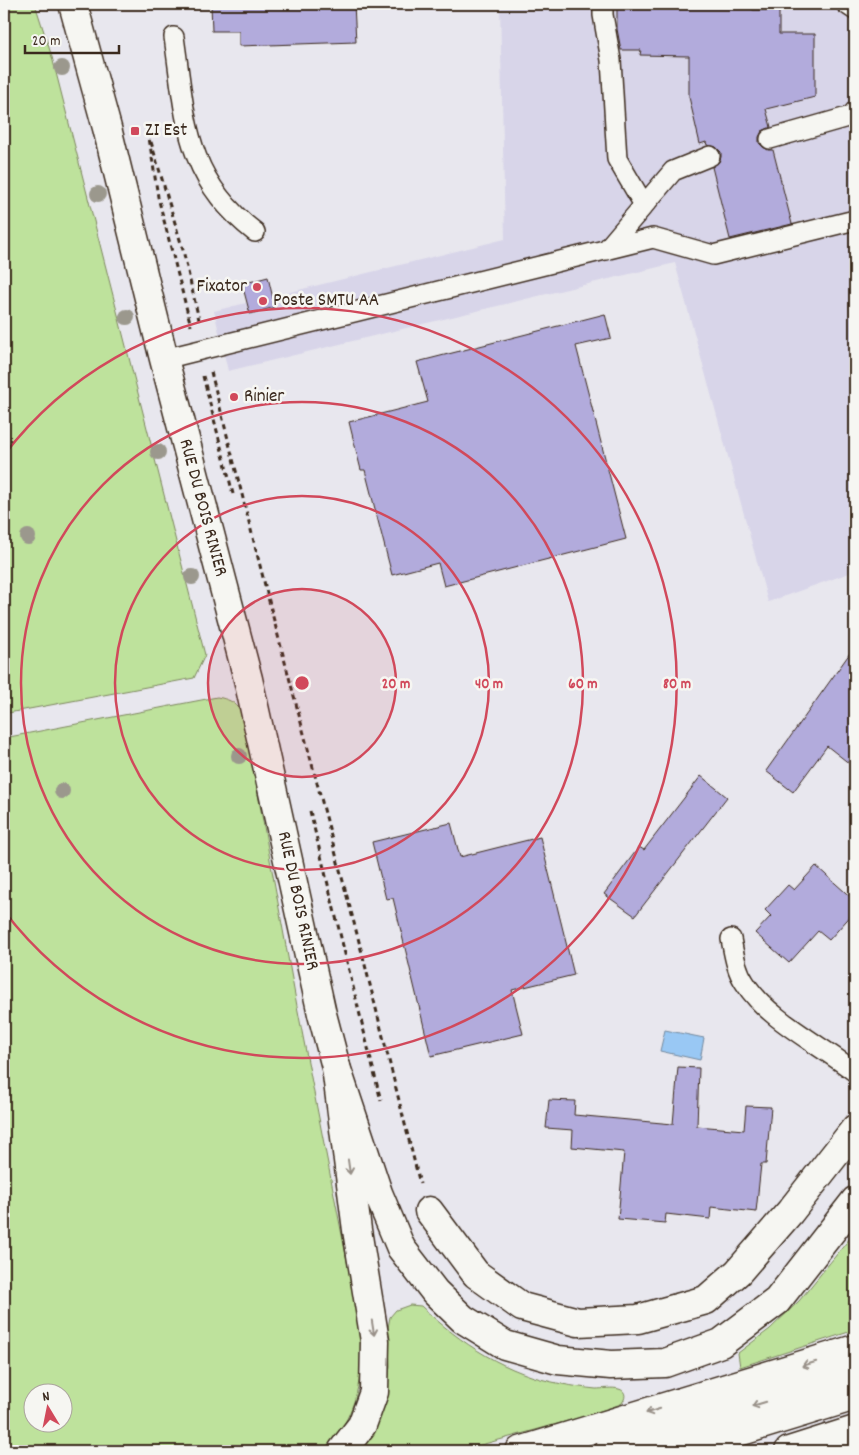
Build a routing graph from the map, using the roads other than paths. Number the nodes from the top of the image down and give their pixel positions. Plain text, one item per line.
1 (72, 4) edge
2 (603, 4) edge
3 (846, 4) edge
4 (855, 10) edge
5 (174, 37) dead end
6 (855, 111) edge
7 (770, 139) dead end
8 (710, 156) dead end
9 (644, 205) junction
10 (855, 220) edge
11 (255, 232) dead end
12 (606, 250) junction
13 (164, 359) junction
14 (731, 939) dead end
15 (336, 1067) junction
16 (855, 1072) edge
17 (855, 1129) edge
18 (855, 1201) edge
19 (429, 1211) road end
20 (855, 1349) edge
21 (855, 1374) edge
22 (855, 1396) edge
23 (855, 1430) edge
24 (342, 1451) edge
25 (520, 1451) edge
26 (609, 1451) edge
27 (677, 1451) edge
28 (789, 1451) edge

1 - 13 main road, RUE DU BOIS RINIER
2 - 9 lane
3 - 4 lane
5 - 11 lane
6 - 7 lane
8 - 9 lane
9 - 12 lane
10 - 12 lane
12 - 13 lane
13 - 15 main road, RUE DU BOIS RINIER
14 - 16 lane
15 - 18 main road, RUE DU BOIS RINIER
15 -> 24 main road
17 - 19 main road
20 -> 25 main road
21 -> 26 main road
22 - 27 main road
23 - 28 main road

